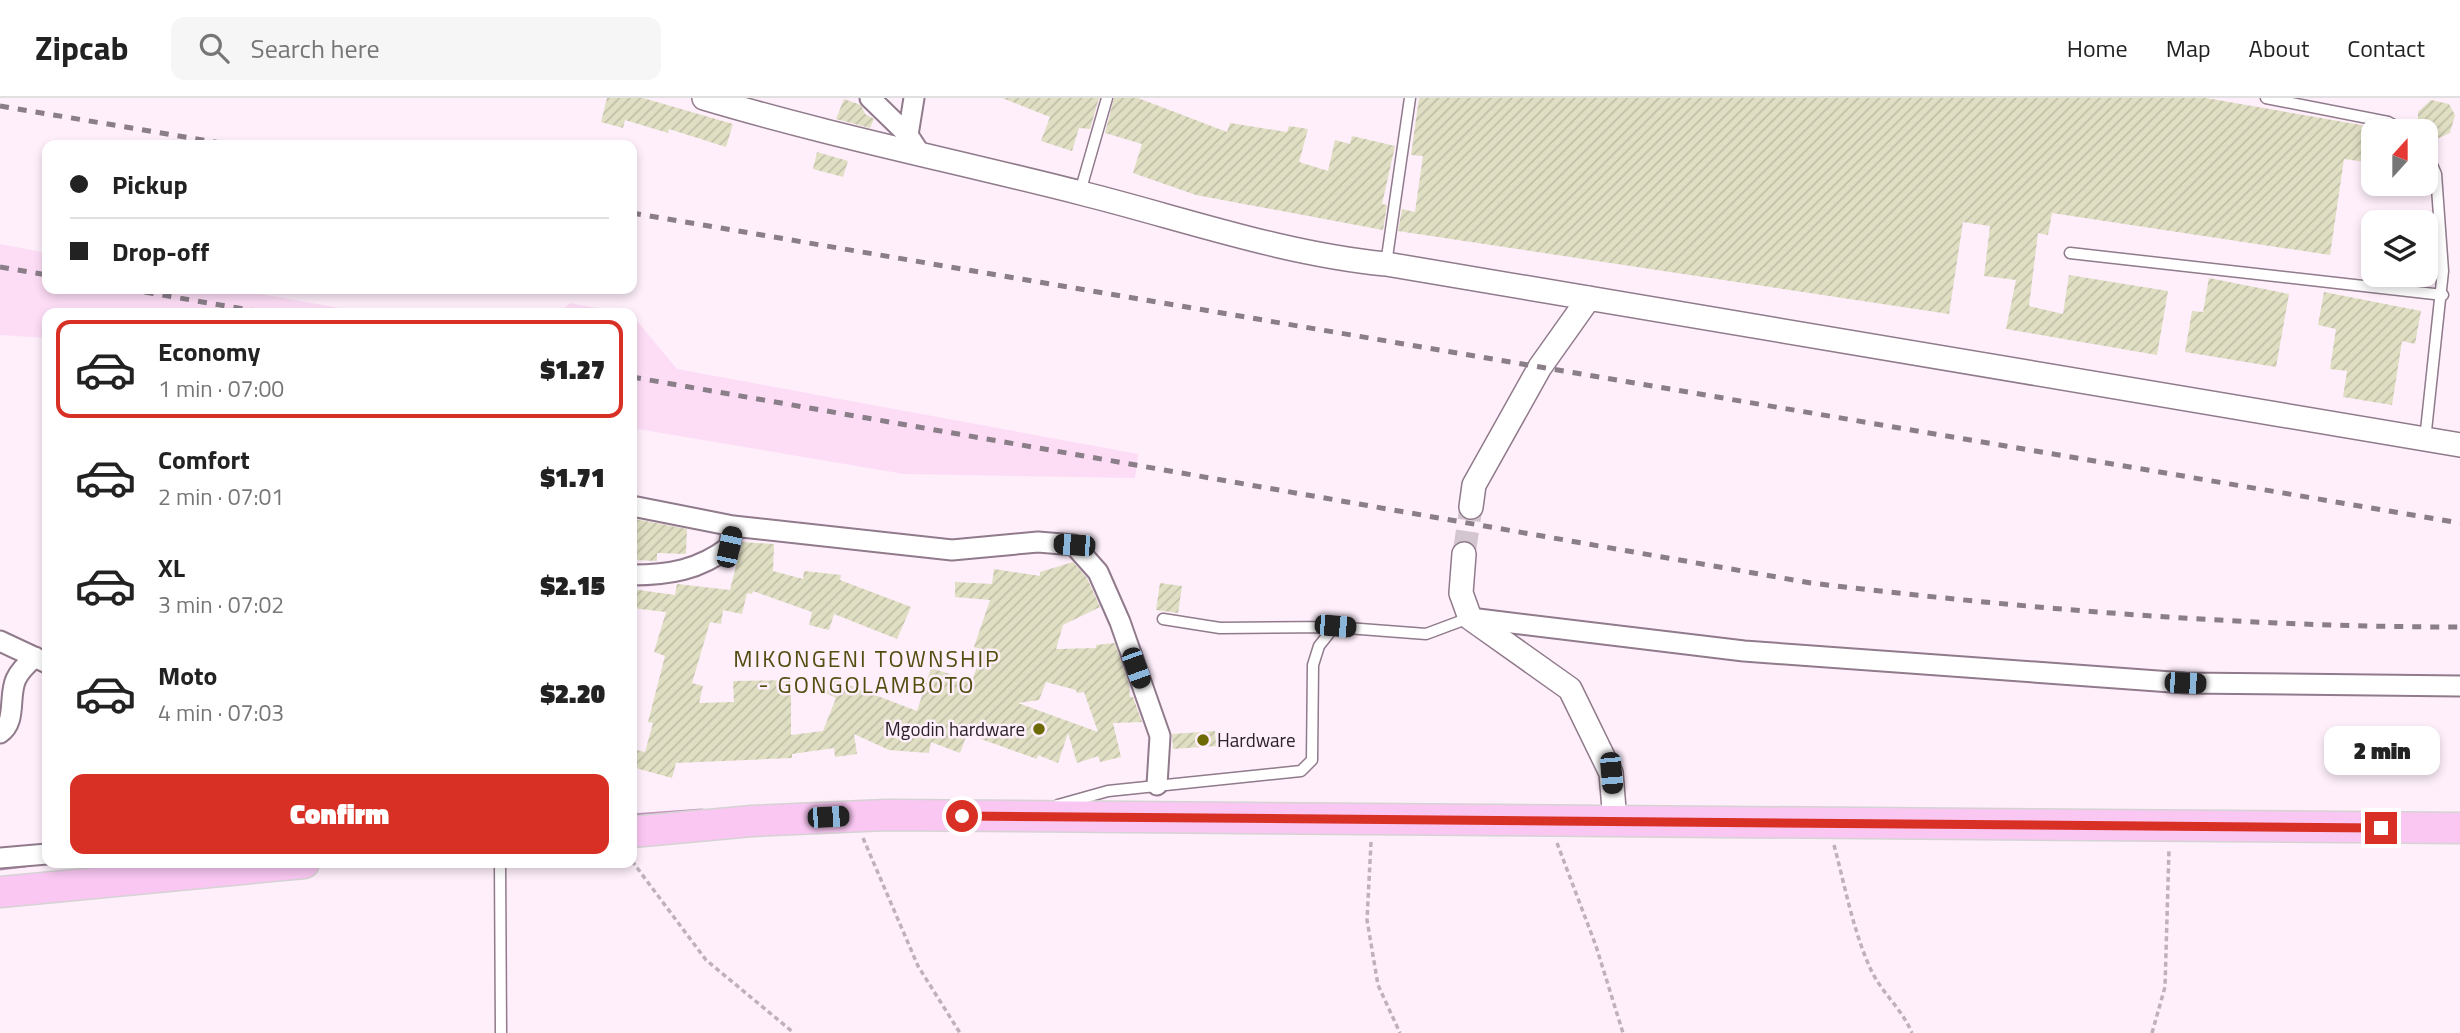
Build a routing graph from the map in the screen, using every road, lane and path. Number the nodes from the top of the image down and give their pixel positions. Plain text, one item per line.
1 (704, 98) edge
2 (870, 98) edge
3 (914, 98) edge
4 (1107, 98) edge
5 (1410, 98) edge
6 (2266, 98) edge
7 (2373, 119) edge
8 (908, 135) junction
9 (921, 155) junction
10 (1080, 192) junction
11 (2437, 196) edge
12 (2070, 253) dead end
13 (1385, 264) junction
14 (2443, 295) junction
15 (1589, 298) junction
16 (2425, 442) junction
17 (2460, 445) edge
18 (637, 507) edge
19 (1471, 507) tunnel mouth
20 (733, 526) junction
21 (1464, 554) tunnel mouth
22 (637, 575) edge
23 (1470, 618) junction
24 (1163, 619) dead end
25 (1335, 626) junction
26 (0, 641) edge
27 (41, 660) edge
28 (2460, 686) edge
29 (0, 733) edge
30 (1157, 785) junction
31 (853, 816) junction
32 (1013, 818) junction
33 (1373, 819) junction
34 (1548, 821) junction
35 (1615, 821) junction
36 (1828, 823) junction
37 (2169, 826) junction
38 (2460, 828) edge
39 (637, 832) edge
40 (42, 854) edge
41 (0, 858) edge
42 (220, 868) edge
43 (500, 868) edge
44 (637, 868) edge
45 (0, 892) edge
46 (501, 1033) edge
47 (794, 1033) edge
48 (960, 1033) edge
49 (1400, 1033) edge
50 (1623, 1033) edge
51 (1912, 1033) edge
52 (2152, 1033) edge

1 - 9 street
2 - 8 street
3 - 8 street
4 - 10 lane
5 - 13 lane
6 - 7 lane
8 - 9 street
9 - 10 street
10 - 13 street
11 - 14 lane
12 - 14 lane
13 - 15 street
14 - 16 lane
15 - 16 street
15 - 19 street
16 - 17 street
18 - 20 street
20 - 22 street
20 - 30 street
21 - 23 street
23 - 25 lane
23 - 28 street
23 - 35 street
24 - 25 lane
25 - 30 lane
26 - 27 street
27 - 29 street
30 - 32 lane
31 - 32 main road
31 - 39 main road
31 - 48 path
32 - 33 main road
33 - 34 main road
33 - 49 path
34 - 35 main road
34 - 50 path
35 - 36 main road
36 - 37 main road
36 - 51 path
37 - 38 main road
37 - 52 path
40 - 41 street
42 - 45 main road
43 - 46 lane
44 - 47 path

